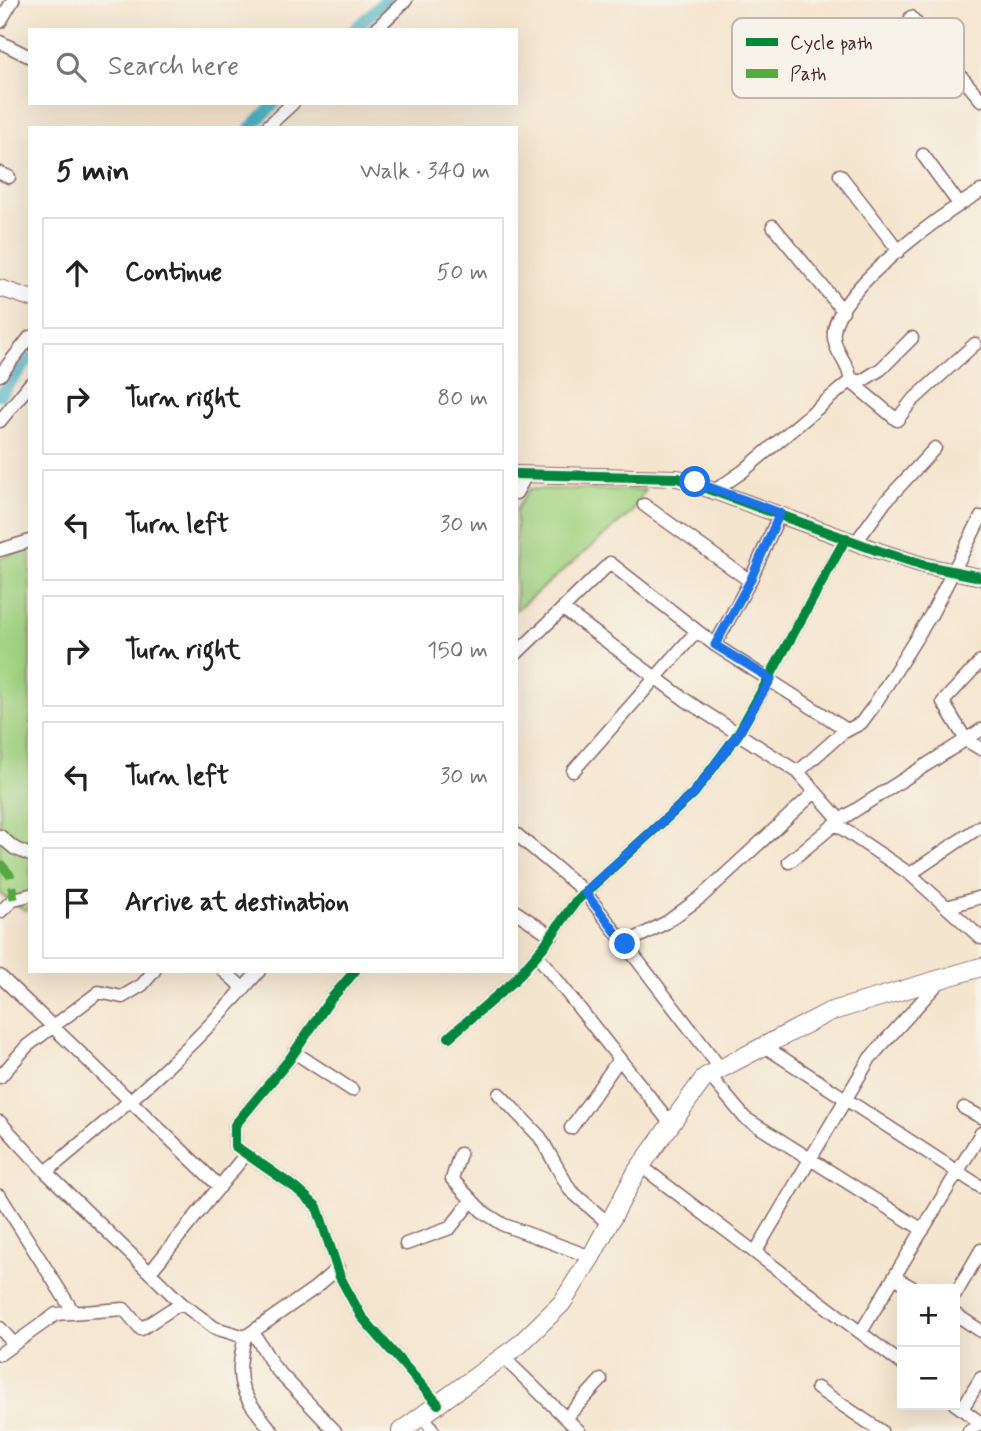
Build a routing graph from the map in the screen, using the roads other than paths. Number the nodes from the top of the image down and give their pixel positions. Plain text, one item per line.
1 (13, 0) edge
2 (406, 0) edge
3 (0, 22) edge
4 (376, 28) edge
5 (0, 42) edge
6 (28, 56) edge
7 (964, 80) edge
8 (981, 100) edge
9 (291, 105) edge
10 (268, 126) edge
11 (923, 155) dead end
12 (840, 175) dead end
13 (981, 191) edge
14 (959, 204) junction
15 (773, 226) dead end
16 (899, 251) junction
17 (0, 288) edge
18 (28, 297) edge
19 (843, 311) junction
20 (912, 338) dead end
21 (28, 340) edge
22 (975, 344) dead end
23 (0, 375) edge
24 (851, 380) junction
25 (28, 386) edge
26 (0, 421) edge
27 (935, 448) dead end
28 (521, 475) edge
29 (717, 489) junction
30 (643, 505) dead end
31 (780, 513) junction
32 (981, 517) edge
33 (851, 540) junction
34 (28, 542) edge
35 (0, 550) edge
36 (953, 572) junction
37 (981, 577) edge
38 (750, 581) junction
39 (563, 609) junction
40 (697, 631) junction
41 (715, 645) junction
42 (518, 652) edge
43 (981, 661) edge
44 (658, 679) junction
45 (771, 679) junction
46 (847, 730) junction
47 (981, 730) edge
48 (738, 734) junction
49 (966, 740) junction
50 (981, 749) edge
51 (573, 771) dead end
52 (798, 772) junction
53 (815, 792) junction
54 (839, 823) junction
55 (981, 826) edge
56 (0, 836) edge
57 (518, 837) edge
58 (28, 854) edge
59 (789, 862) dead end
60 (910, 874) junction
61 (585, 892) junction
62 (28, 896) edge
63 (981, 897) edge
64 (947, 907) junction
65 (0, 912) edge
66 (518, 913) edge
67 (552, 936) junction
68 (981, 938) edge
69 (625, 944) junction
70 (537, 955) junction
71 (981, 967) edge
72 (518, 971) edge
73 (152, 973) edge
74 (226, 973) edge
75 (258, 973) edge
76 (353, 973) edge
77 (514, 974) edge
78 (0, 976) edge
79 (942, 979) junction
80 (244, 989) junction
81 (51, 1027) junction
82 (449, 1037) dead end
83 (764, 1046) junction
84 (294, 1052) junction
85 (618, 1061) junction
86 (715, 1072) junction
87 (0, 1077) edge
88 (352, 1090) dead end
89 (499, 1094) dead end
90 (846, 1100) junction
91 (130, 1103) junction
92 (964, 1108) dead end
93 (981, 1117) edge
94 (0, 1122) edge
95 (671, 1124) junction
96 (571, 1128) dead end
97 (981, 1133) edge
98 (246, 1154) junction
99 (460, 1154) dead end
100 (811, 1158) junction
101 (641, 1166) junction
102 (46, 1172) junction
103 (957, 1172) junction
104 (220, 1187) junction
105 (981, 1187) edge
106 (0, 1196) edge
107 (472, 1200) junction
108 (609, 1224) junction
109 (923, 1230) junction
110 (406, 1244) dead end
111 (981, 1250) edge
112 (756, 1251) junction
113 (591, 1257) junction
114 (338, 1269) junction
115 (150, 1271) junction
116 (894, 1276) junction
117 (907, 1284) edge
118 (960, 1286) edge
119 (181, 1303) junction
120 (74, 1313) junction
121 (960, 1317) edge
122 (0, 1328) edge
123 (981, 1331) edge
124 (861, 1332) junction
125 (249, 1335) junction
126 (13, 1342) junction
127 (0, 1354) edge
128 (503, 1357) junction
129 (897, 1360) edge
130 (981, 1378) edge
131 (601, 1380) dead end
132 (817, 1388) dead end
133 (960, 1404) edge
134 (960, 1408) edge
135 (430, 1410) junction
136 (566, 1418) junction
137 (981, 1423) edge
138 (272, 1431) edge
139 (335, 1431) edge
140 (401, 1431) edge
141 (432, 1431) edge
142 (579, 1431) edge
143 (881, 1431) edge
144 (969, 1431) edge

1 - 3 street
2 - 4 street
5 - 6 street
7 - 8 street
9 - 10 street
11 - 14 street
12 - 16 street
13 - 14 street
14 - 16 street
15 - 19 street
16 - 19 street
17 - 18 street
19 - 24 street
20 - 24 street
21 - 23 street
22 - 24 street
24 - 29 street
25 - 26 street
27 - 33 street
28 - 29 street
29 - 31 street
30 - 38 street
31 - 33 street
31 - 38 street
32 - 36 street
33 - 36 street
33 - 45 street
34 - 35 street
36 - 37 street
36 - 46 street
38 - 41 street
39 - 40 street
39 - 42 street
39 - 44 street
40 - 41 street
40 - 44 street
41 - 45 street
43 - 49 street
44 - 48 street
44 - 51 street
45 - 46 street
45 - 48 street
46 - 52 street
47 - 49 street
48 - 52 street
48 - 61 street
49 - 50 street
49 - 54 street
52 - 53 street
53 - 54 street
53 - 69 street
54 - 59 street
54 - 60 street
55 - 60 street
56 - 58 street
57 - 61 street
60 - 64 street
61 - 67 street
61 - 69 street
62 - 65 street
63 - 64 street
64 - 68 street
66 - 67 street
67 - 70 street
69 - 86 street
70 - 72 street
70 - 85 street
71 - 79 main road
73 - 81 street
74 - 80 street
75 - 80 street
76 - 84 street
77 - 82 street
78 - 81 street
79 - 83 main road
79 - 90 street
80 - 91 street
81 - 87 street
81 - 91 street
83 - 86 main road
83 - 90 street
84 - 88 street
84 - 98 street
85 - 95 street
85 - 96 street
86 - 95 main road
86 - 100 street
89 - 108 street
90 - 100 street
90 - 103 street
91 - 102 street
91 - 104 street
92 - 93 street
94 - 102 street
95 - 101 main road
97 - 103 street
98 - 104 street
98 - 114 street
99 - 107 street
100 - 109 street
100 - 112 street
101 - 108 main road
101 - 112 street
102 - 115 street
103 - 105 street
103 - 109 street
104 - 115 street
106 - 120 street
107 - 110 street
107 - 113 street
108 - 113 main road
109 - 116 street
111 - 118 street
112 - 124 street
113 - 128 main road
114 - 125 street
114 - 135 street
115 - 119 street
116 - 117 street
116 - 124 street
119 - 120 street
119 - 125 street
120 - 126 street
121 - 123 street
122 - 126 street
124 - 129 street
125 - 138 street
125 - 139 street
126 - 127 street
128 - 135 main road
128 - 136 street
130 - 133 street
131 - 136 street
132 - 143 street
134 - 137 street
135 - 140 main road
135 - 141 street
136 - 142 street
137 - 144 street

